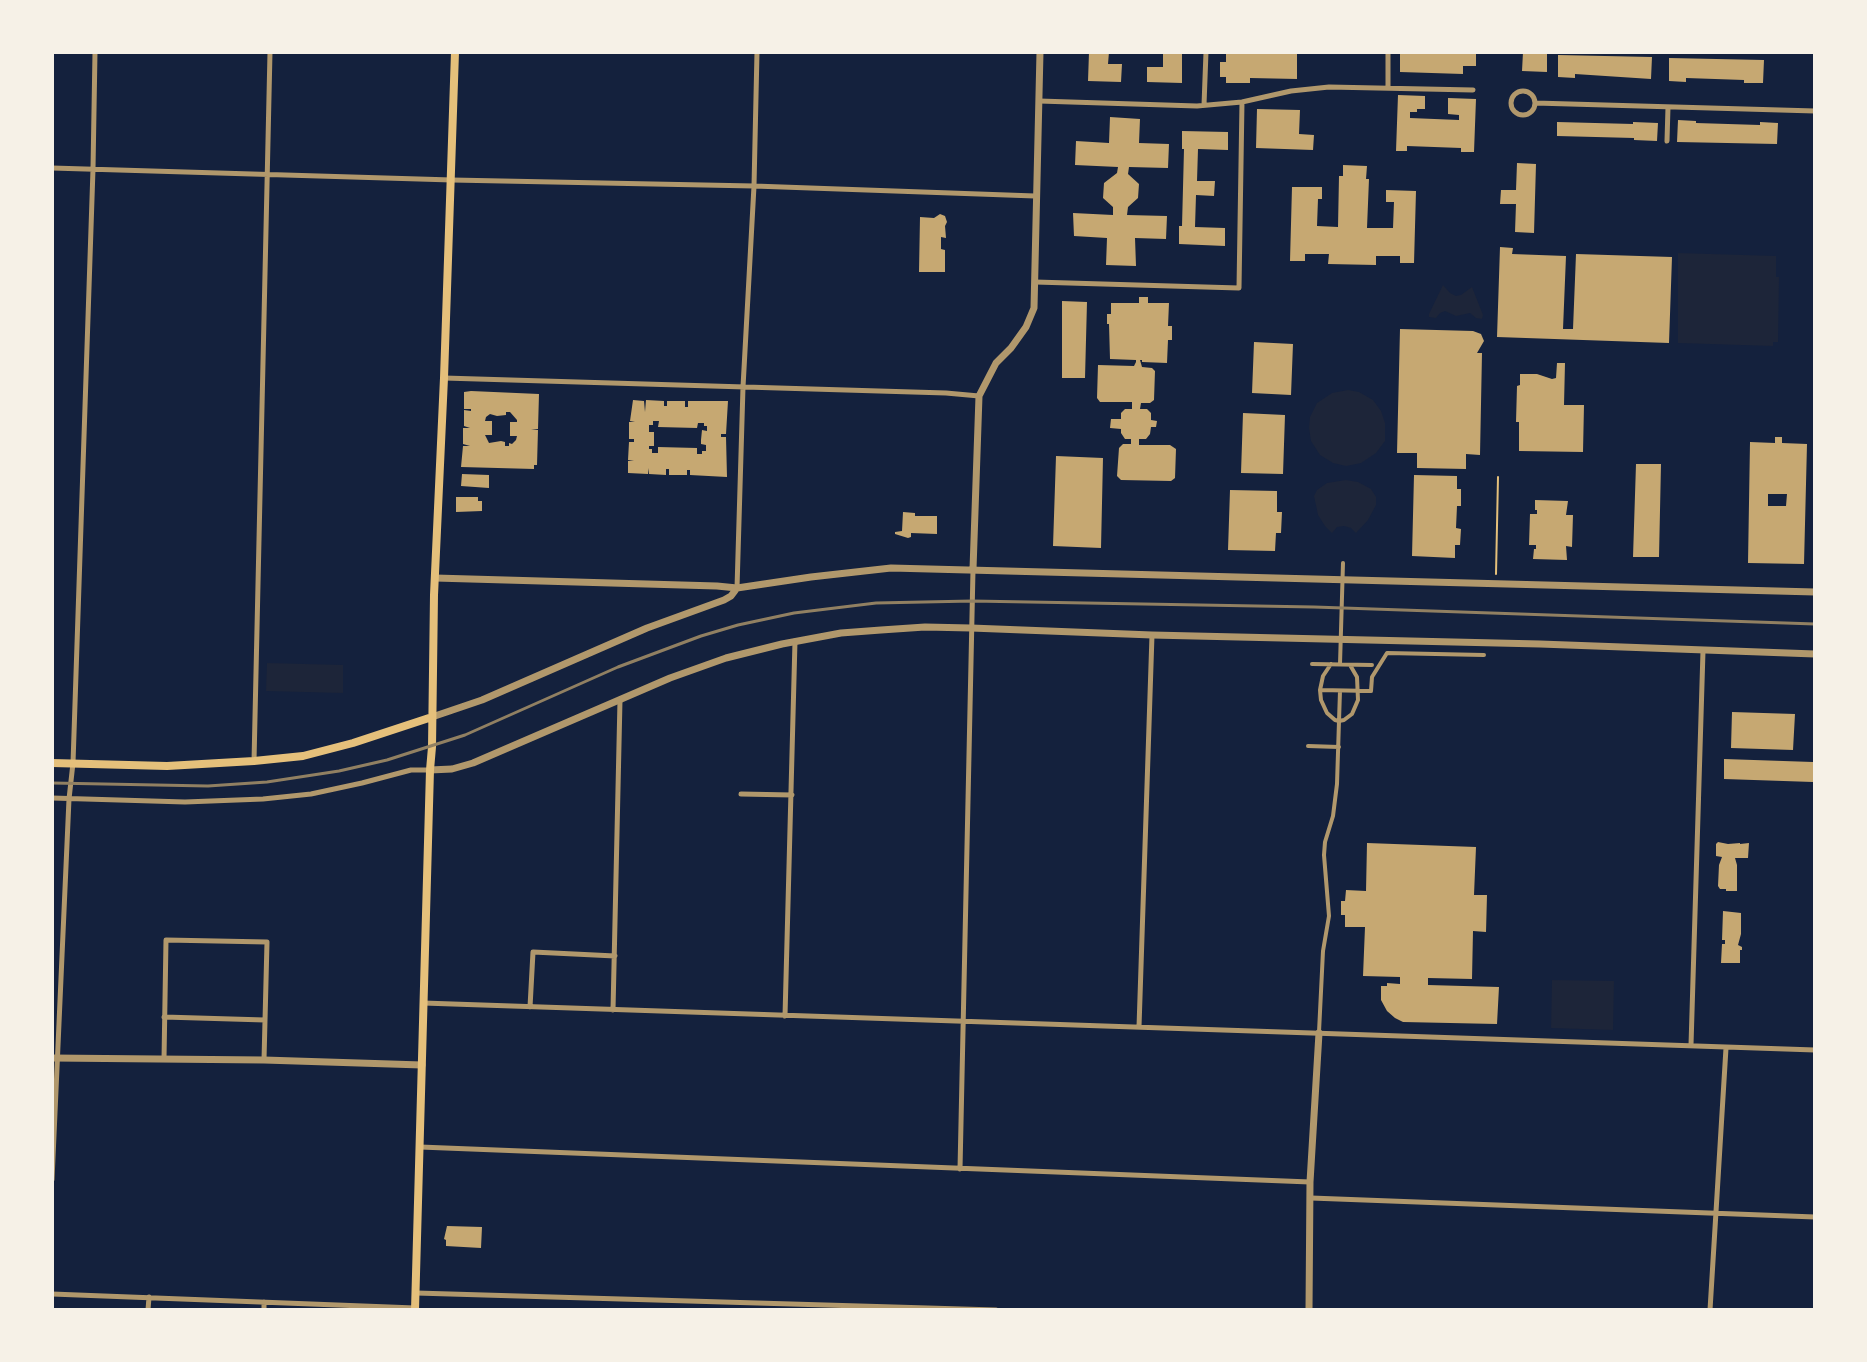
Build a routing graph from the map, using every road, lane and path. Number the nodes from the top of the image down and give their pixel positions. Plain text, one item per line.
1 (95, 52) edge
2 (270, 52) edge
3 (455, 52) edge
4 (757, 52) edge
5 (1040, 52) edge
6 (1206, 52) edge
7 (1388, 52) edge
8 (1388, 88) junction
9 (1473, 90) dead end
10 (1038, 101) junction
11 (1242, 102) junction
12 (1535, 103) junction
13 (1204, 105) junction
14 (1668, 107) junction
15 (1815, 111) edge
16 (1667, 141) dead end
17 (52, 168) edge
18 (93, 169) junction
19 (267, 173) junction
20 (452, 180) junction
21 (754, 186) junction
22 (1035, 196) junction
23 (1035, 282) junction
24 (444, 378) junction
25 (743, 387) junction
26 (979, 396) junction
27 (1498, 477) dead end
28 (1343, 563) dead end
29 (973, 569) junction
30 (435, 578) junction
31 (1496, 583) junction
32 (737, 588) junction
33 (1815, 592) edge
34 (971, 628) junction
35 (1152, 635) junction
36 (795, 641) junction
37 (1703, 651) junction
38 (1815, 654) edge
39 (1484, 655) dead end
40 (1312, 664) dead end
41 (1331, 664) junction
42 (1340, 664) junction
43 (1350, 665) junction
44 (1372, 665) dead end
45 (1320, 690) junction
46 (1340, 690) junction
47 (1358, 691) junction
48 (620, 699) junction
49 (432, 717) junction
50 (1339, 721) junction
51 (1308, 746) dead end
52 (1339, 747) junction
53 (254, 761) junction
54 (52, 763) edge
55 (73, 763) junction
56 (430, 770) junction
57 (741, 794) dead end
58 (792, 795) junction
59 (52, 798) edge
60 (69, 799) junction
61 (615, 956) junction
62 (423, 1003) junction
63 (530, 1007) junction
64 (613, 1010) junction
65 (785, 1016) junction
66 (164, 1017) junction
67 (265, 1020) junction
68 (964, 1023) junction
69 (1139, 1027) junction
70 (1319, 1033) junction
71 (1691, 1046) junction
72 (1726, 1048) junction
73 (1815, 1050) edge
74 (55, 1058) edge
75 (164, 1060) junction
76 (264, 1060) junction
77 (422, 1065) junction
78 (419, 1147) junction
79 (54, 1152) edge
80 (960, 1169) junction
81 (52, 1180) edge
82 (1310, 1182) junction
83 (1311, 1198) junction
84 (1715, 1213) junction
85 (1815, 1217) edge
86 (416, 1293) junction
87 (52, 1294) edge
88 (149, 1297) junction
89 (264, 1302) junction
90 (834, 1308) edge
91 (415, 1309) edge
92 (148, 1310) edge
93 (264, 1310) edge
94 (957, 1310) edge
95 (996, 1310) edge
96 (1309, 1310) edge
97 (1710, 1310) edge

1 - 18 street
2 - 19 street
3 - 20 main road
4 - 21 street
5 - 10 street
6 - 13 street
7 - 8 street
8 - 9 street
8 - 11 street
10 - 13 street
10 - 22 street
11 - 13 street
11 - 23 street
12 - 12 street
12 - 14 street
14 - 15 street
14 - 16 street
17 - 18 street
18 - 19 street
18 - 55 street
19 - 20 street
19 - 53 street
20 - 21 street
20 - 24 main road
21 - 22 street
21 - 25 street
22 - 23 street
23 - 26 street
24 - 25 street
24 - 30 main road
25 - 26 street
25 - 32 street
26 - 29 street
27 - 31 path
28 - 42 street
29 - 31 street
29 - 32 street
29 - 34 street
30 - 32 street
30 - 49 main road
31 - 33 street
32 - 49 street
34 - 35 street
34 - 36 street
34 - 68 street
35 - 37 street
35 - 69 street
36 - 48 street
36 - 58 street
37 - 38 street
37 - 71 street
39 - 47 street
40 - 41 street
41 - 42 street
41 - 45 street
42 - 43 street
43 - 44 street
43 - 47 street
45 - 46 street
45 - 50 street
46 - 47 street
46 - 50 street
47 - 50 street
48 - 56 street
48 - 61 street
49 - 53 main road
49 - 56 main road
50 - 52 street
51 - 52 street
52 - 70 street
53 - 55 main road
54 - 55 main road
55 - 60 street
56 - 60 street
56 - 62 main road
57 - 58 street
58 - 65 street
59 - 60 street
60 - 74 street
61 - 63 street
61 - 64 street
62 - 63 street
62 - 77 main road
63 - 64 street
64 - 65 street
65 - 68 street
66 - 67 street
66 - 67 street
66 - 75 street
67 - 76 street
68 - 69 street
68 - 80 street
69 - 70 street
70 - 71 street
70 - 82 street
71 - 72 street
72 - 73 street
72 - 84 street
74 - 75 street
74 - 79 street
75 - 76 street
76 - 77 street
77 - 78 main road
78 - 80 street
78 - 86 main road
79 - 81 street
80 - 82 street
82 - 83 street
83 - 84 street
83 - 96 street
84 - 85 street
84 - 97 street
86 - 90 street
86 - 91 main road
87 - 88 street
88 - 89 street
88 - 92 street
89 - 91 street
89 - 93 street
90 - 94 street
94 - 95 street

